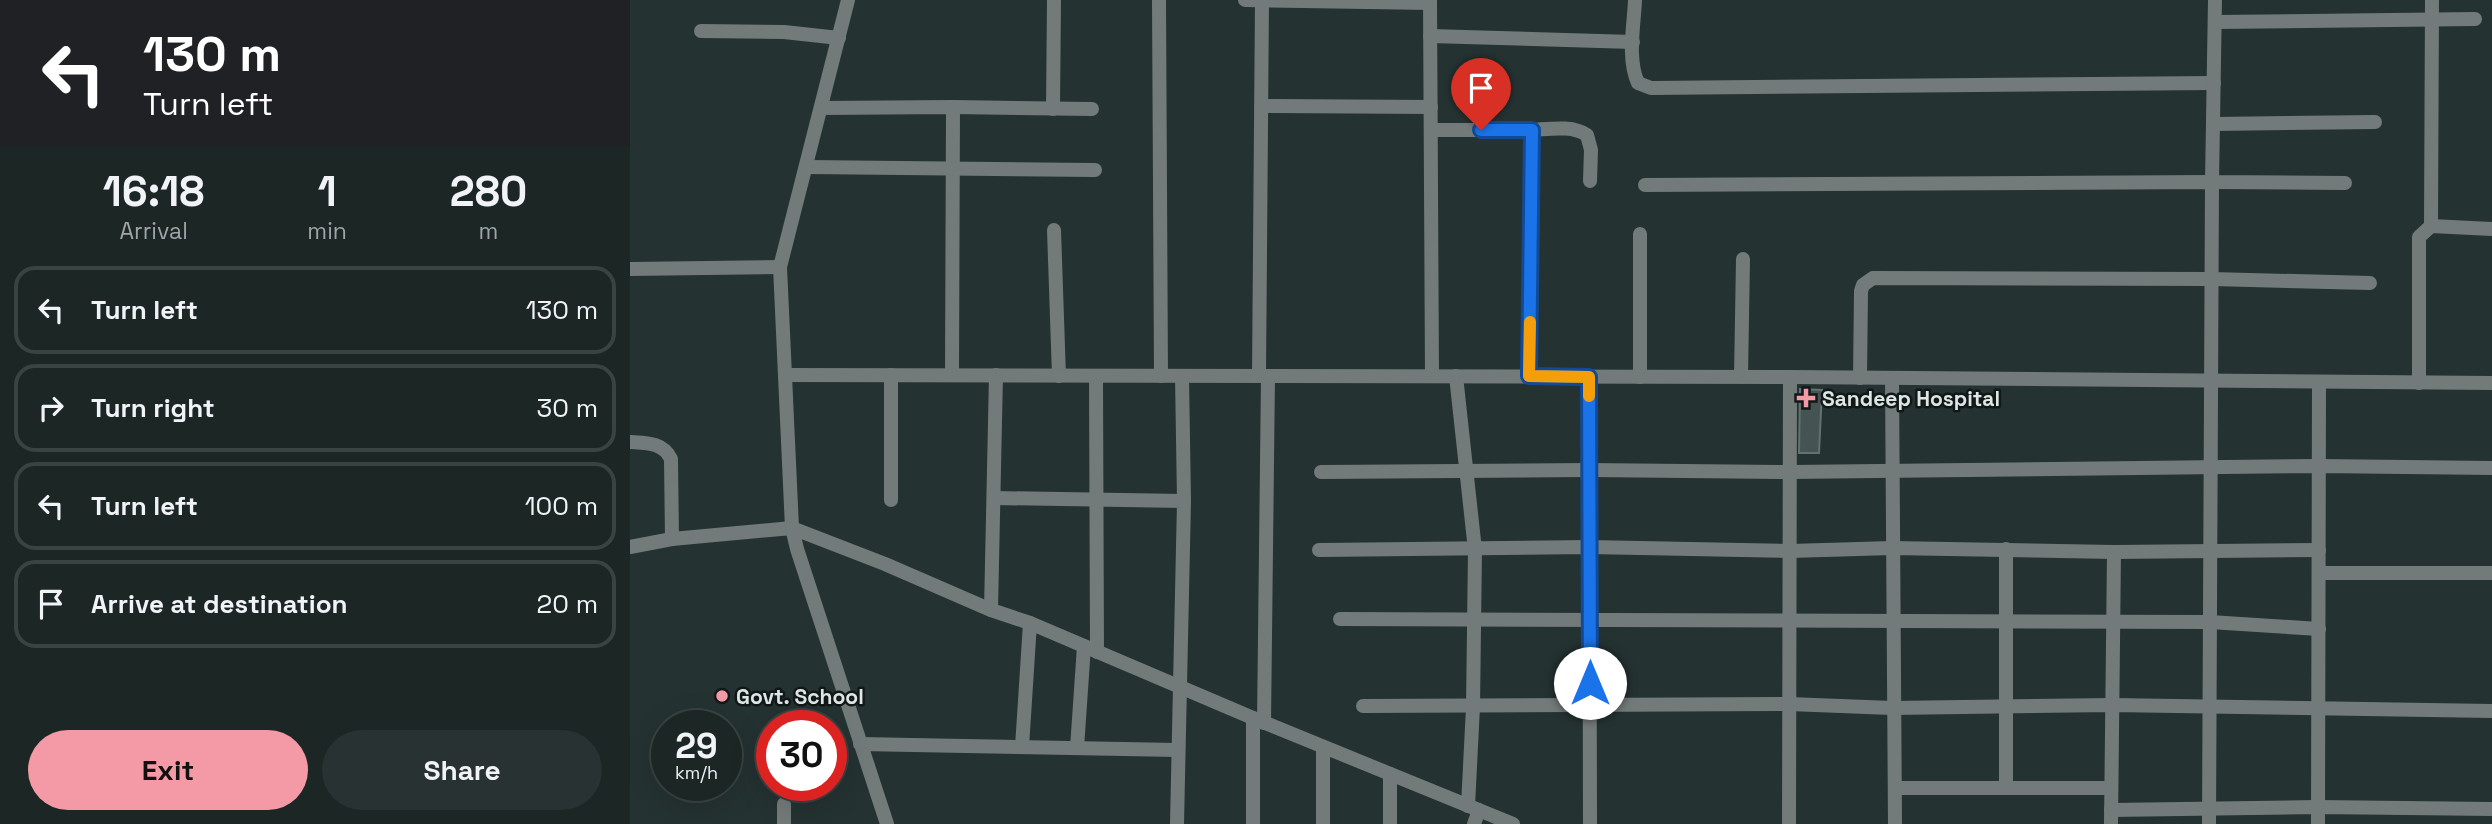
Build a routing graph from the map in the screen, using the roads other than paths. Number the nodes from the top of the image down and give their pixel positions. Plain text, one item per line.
1 (848, 0) edge
2 (1054, 0) edge
3 (1159, 0) edge
4 (1245, 0) edge
5 (1262, 0) edge
6 (1635, 0) edge
7 (2215, 0) edge
8 (2432, 0) edge
9 (1430, 1) edge
10 (2475, 19) dead end
11 (2432, 21) junction
12 (2214, 22) junction
13 (701, 31) dead end
14 (1430, 36) junction
15 (839, 38) junction
16 (1633, 42) junction
17 (2214, 83) junction
18 (1261, 106) junction
19 (953, 107) junction
20 (1431, 107) junction
21 (821, 108) junction
22 (1053, 108) junction
23 (1092, 109) dead end
24 (2375, 122) dead end
25 (2213, 124) junction
26 (1431, 130) junction
27 (1532, 130) junction
28 (807, 167) junction
29 (952, 169) junction
30 (1095, 170) dead end
31 (1590, 181) dead end
32 (2212, 182) junction
33 (2345, 183) dead end
34 (1645, 185) dead end
35 (2431, 226) junction
36 (2492, 229) edge
37 (1054, 230) dead end
38 (1640, 234) dead end
39 (1744, 259) dead end
40 (780, 267) junction
41 (630, 269) edge
42 (2212, 279) junction
43 (2370, 284) dead end
44 (785, 375) junction
45 (891, 375) junction
46 (952, 375) junction
47 (996, 375) junction
48 (1059, 376) junction
49 (1096, 376) junction
50 (1161, 376) junction
51 (1182, 376) junction
52 (1263, 376) junction
53 (1432, 376) junction
54 (1456, 376) junction
55 (1529, 376) junction
56 (1589, 377) junction
57 (1640, 377) junction
58 (1741, 377) junction
59 (1790, 377) junction
60 (1860, 378) junction
61 (1892, 378) junction
62 (2211, 381) junction
63 (2319, 382) junction
64 (2419, 383) junction
65 (2492, 383) edge
66 (630, 442) edge
67 (2319, 466) junction
68 (2211, 467) junction
69 (2492, 468) edge
70 (1589, 470) junction
71 (1892, 471) junction
72 (1321, 472) dead end
73 (1467, 472) junction
74 (1790, 472) junction
75 (994, 498) junction
76 (891, 500) dead end
77 (1098, 500) junction
78 (1184, 501) junction
79 (792, 528) junction
80 (672, 539) junction
81 (630, 547) edge
82 (1589, 547) junction
83 (1892, 548) junction
84 (1319, 550) dead end
85 (1475, 550) junction
86 (2006, 550) junction
87 (2319, 550) junction
88 (1790, 551) junction
89 (2114, 552) junction
90 (2211, 553) junction
91 (2319, 573) junction
92 (2492, 573) edge
93 (992, 610) junction
94 (1340, 619) dead end
95 (1474, 619) junction
96 (1589, 620) junction
97 (1789, 620) junction
98 (1892, 621) junction
99 (2006, 621) junction
100 (2113, 622) junction
101 (2210, 622) junction
102 (1030, 623) junction
103 (2319, 629) junction
104 (1091, 649) junction
105 (1179, 686) junction
106 (1590, 704) junction
107 (1789, 704) junction
108 (2112, 705) junction
109 (1363, 706) dead end
110 (2006, 706) junction
111 (1473, 707) junction
112 (2210, 707) junction
113 (1892, 708) junction
114 (2318, 710) junction
115 (2492, 711) edge
116 (1258, 721) junction
117 (860, 744) junction
118 (1022, 747) junction
119 (1323, 747) junction
120 (1077, 748) junction
121 (1177, 750) junction
122 (1390, 774) junction
123 (1895, 788) junction
124 (2006, 788) junction
125 (2111, 788) junction
126 (784, 804) dead end
127 (2318, 807) junction
128 (2209, 808) junction
129 (2492, 809) edge
130 (1473, 813) edge
131 (2111, 817) edge
132 (784, 824) edge
133 (887, 824) edge
134 (1177, 824) edge
135 (1252, 824) edge
136 (1323, 824) edge
137 (1390, 824) edge
138 (1513, 824) edge
139 (1590, 824) edge
140 (1789, 824) edge
141 (1895, 824) edge
142 (2209, 824) edge
143 (2318, 824) edge

1 - 15 street
2 - 22 street
3 - 50 street
4 - 5 street
5 - 9 street
5 - 18 street
6 - 16 street
7 - 12 street
8 - 11 street
9 - 14 street
10 - 11 street
11 - 12 street
11 - 35 street
12 - 17 street
13 - 15 street
14 - 16 street
14 - 20 street
15 - 21 street
16 - 17 street
17 - 25 street
18 - 20 street
18 - 52 street
19 - 21 street
19 - 22 street
19 - 29 street
20 - 26 street
21 - 28 street
22 - 23 street
24 - 25 street
25 - 32 street
26 - 27 street
26 - 53 street
27 - 31 street
27 - 55 street
28 - 29 street
28 - 40 street
29 - 30 street
29 - 46 street
32 - 33 street
32 - 34 street
32 - 42 street
35 - 36 street
35 - 64 street
37 - 48 street
38 - 57 street
39 - 58 street
40 - 41 street
40 - 44 street
42 - 43 street
42 - 60 street
42 - 62 street
44 - 45 street
44 - 79 street
45 - 46 street
45 - 76 street
46 - 47 street
47 - 48 street
47 - 75 street
48 - 49 street
49 - 50 street
49 - 77 street
50 - 51 street
51 - 52 street
51 - 78 street
52 - 53 street
52 - 116 street
53 - 54 street
54 - 55 street
54 - 73 street
55 - 56 street
56 - 57 street
56 - 70 street
57 - 58 street
58 - 59 street
59 - 60 street
59 - 74 street
60 - 61 street
61 - 62 street
61 - 71 street
62 - 63 street
62 - 68 street
63 - 64 street
63 - 67 street
64 - 65 street
66 - 80 street
67 - 68 street
67 - 69 street
67 - 87 street
68 - 71 street
68 - 90 street
70 - 73 street
70 - 74 street
70 - 82 street
71 - 74 street
71 - 83 street
72 - 73 street
73 - 85 street
74 - 88 street
75 - 77 street
75 - 93 street
77 - 78 street
77 - 104 street
78 - 105 street
79 - 80 street
79 - 93 street
79 - 117 street
80 - 81 street
82 - 85 street
82 - 88 street
82 - 96 street
83 - 86 street
83 - 88 street
83 - 98 street
84 - 85 street
85 - 95 street
86 - 89 street
86 - 99 street
87 - 90 street
87 - 91 street
88 - 97 street
89 - 90 street
89 - 100 street
90 - 101 street
91 - 92 street
91 - 103 street
93 - 102 street
94 - 95 street
95 - 96 street
95 - 111 street
96 - 97 street
96 - 106 street
97 - 98 street
97 - 107 street
98 - 99 street
98 - 113 street
99 - 100 street
99 - 110 street
100 - 101 street
100 - 108 street
101 - 103 street
101 - 112 street
102 - 104 street
102 - 118 street
103 - 114 street
104 - 105 street
104 - 120 street
105 - 116 street
105 - 121 street
106 - 107 street
106 - 111 street
106 - 139 street
107 - 113 street
107 - 140 street
108 - 110 street
108 - 112 street
108 - 125 street
109 - 111 street
110 - 113 street
110 - 124 street
111 - 130 street
112 - 114 street
112 - 128 street
113 - 123 street
114 - 115 street
114 - 127 street
116 - 119 street
116 - 135 street
117 - 118 street
117 - 133 street
118 - 120 street
119 - 122 street
119 - 136 street
120 - 121 street
121 - 134 street
122 - 130 street
122 - 137 street
123 - 124 street
123 - 141 street
124 - 125 street
125 - 131 street
126 - 132 street
127 - 128 street
127 - 129 street
127 - 143 street
128 - 131 street
128 - 142 street
130 - 138 street

